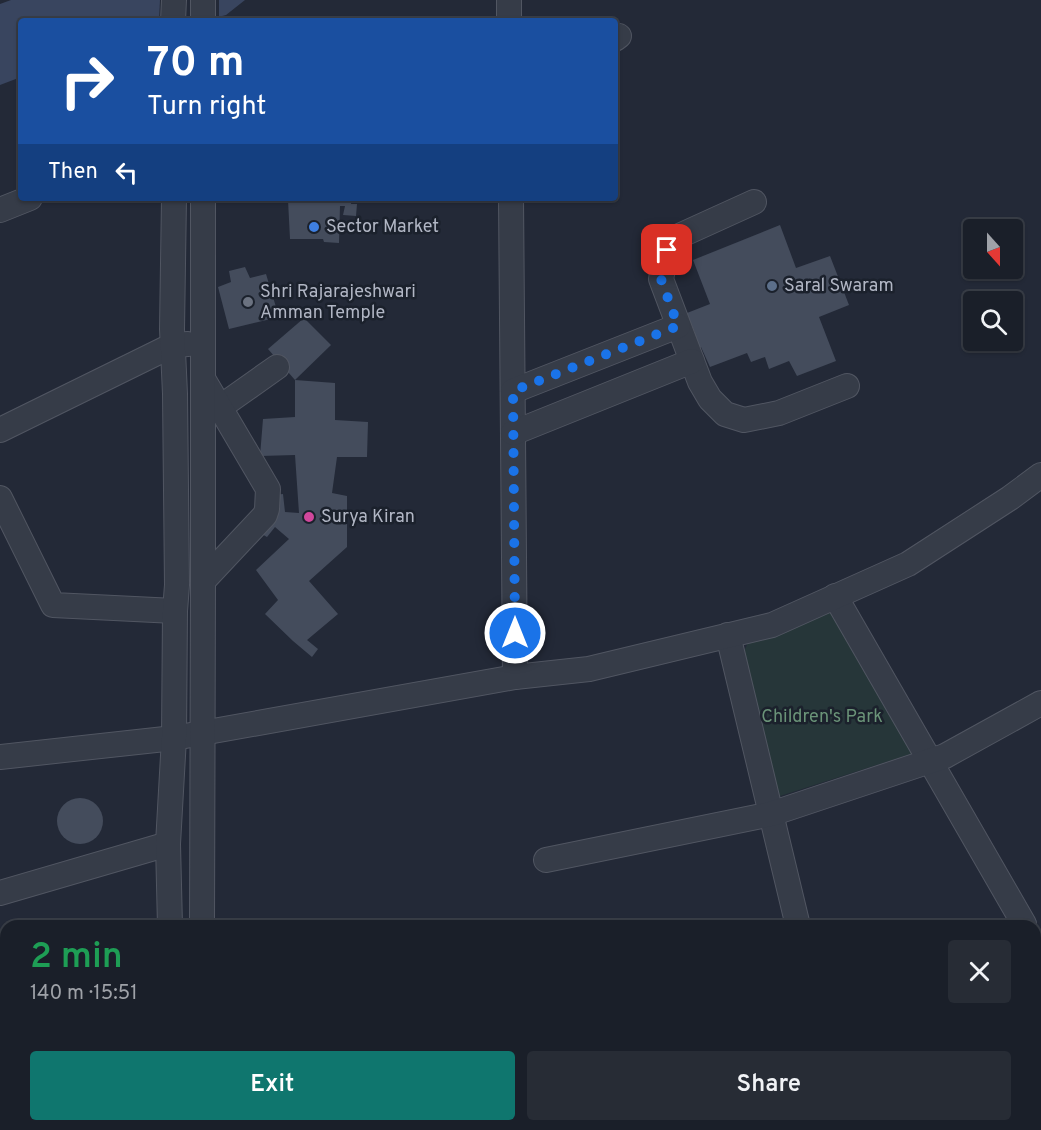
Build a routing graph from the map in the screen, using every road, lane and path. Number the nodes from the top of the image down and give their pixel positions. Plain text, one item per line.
1 (174, 0) edge
2 (203, 0) edge
3 (509, 0) edge
4 (173, 18) edge
5 (203, 18) edge
6 (509, 18) edge
7 (22, 201) edge
8 (174, 201) edge
9 (203, 201) edge
10 (511, 201) edge
11 (754, 202) dead end
12 (0, 210) edge
13 (678, 326) junction
14 (203, 344) junction
15 (173, 345) junction
16 (692, 361) junction
17 (277, 367) dead end
18 (203, 380) junction
19 (847, 386) dead end
20 (513, 391) junction
21 (219, 408) junction
22 (0, 430) edge
23 (513, 433) junction
24 (1041, 475) edge
25 (0, 498) edge
26 (203, 581) junction
27 (835, 596) junction
28 (175, 611) junction
29 (728, 635) junction
30 (515, 678) junction
31 (1041, 703) edge
32 (202, 733) junction
33 (174, 738) junction
34 (0, 757) edge
35 (930, 761) junction
36 (771, 814) junction
37 (168, 844) junction
38 (546, 860) dead end
39 (0, 893) edge
40 (170, 920) edge
41 (202, 920) edge
42 (797, 920) edge
43 (1027, 920) edge

1 - 4 street
2 - 5 street
3 - 6 street
7 - 12 street
8 - 15 street
9 - 14 street
10 - 20 street
11 - 13 street
13 - 16 street
13 - 20 street
14 - 15 street
14 - 18 street
15 - 22 street
15 - 28 street
16 - 19 street
16 - 23 street
17 - 21 street
18 - 21 street
18 - 26 street
20 - 23 street
21 - 26 street
23 - 30 street
24 - 27 street
25 - 28 street
26 - 32 street
27 - 29 street
27 - 35 street
28 - 33 street
29 - 30 street
29 - 36 street
30 - 32 street
31 - 35 street
32 - 33 street
32 - 41 street
33 - 34 street
33 - 37 street
35 - 36 street
35 - 43 street
36 - 38 street
36 - 42 street
37 - 39 street
37 - 40 street

